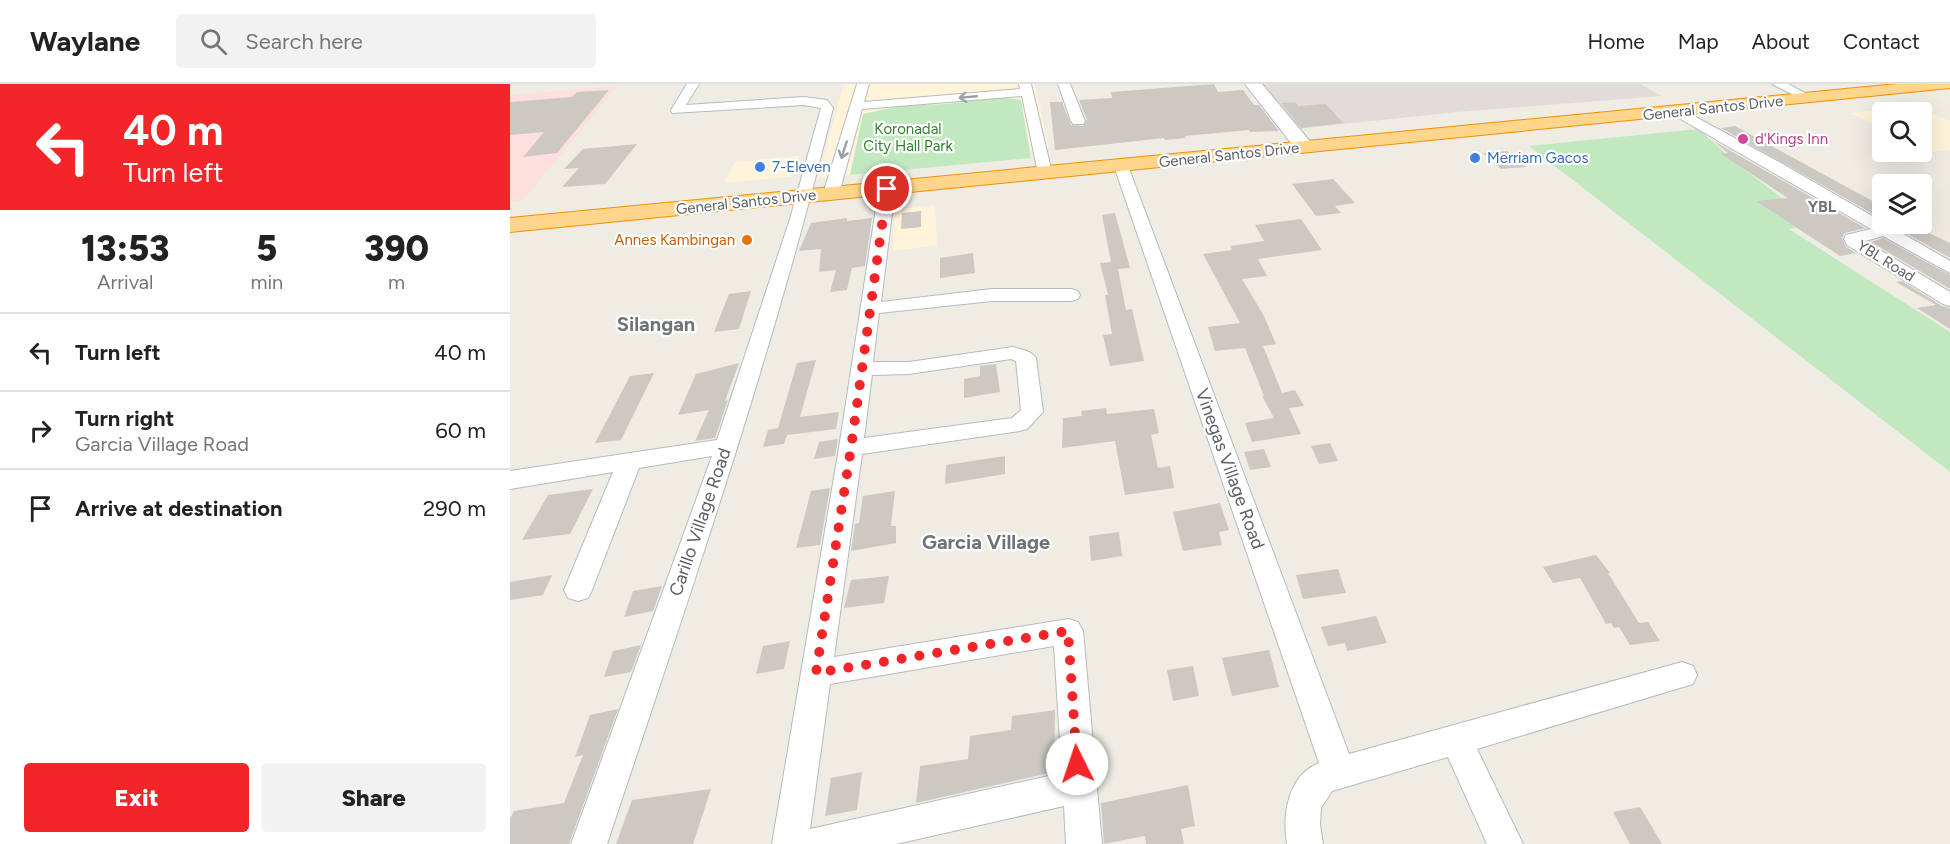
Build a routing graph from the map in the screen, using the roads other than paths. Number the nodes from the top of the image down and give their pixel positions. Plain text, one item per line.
1 (693, 84) edge
2 (863, 84) edge
3 (1064, 84) edge
4 (1253, 84) edge
5 (1778, 84) edge
6 (1948, 84) edge
7 (1026, 88) edge
8 (1809, 98) junction
9 (858, 106) junction
10 (1677, 111) junction
11 (1078, 121) dead end
12 (1305, 147) junction
13 (1040, 151) junction
14 (1121, 166) junction
15 (1080, 170) junction
16 (1045, 173) junction
17 (831, 194) junction
18 (803, 196) junction
19 (885, 200) junction
20 (765, 201) junction
21 (1872, 223) edge
22 (510, 225) edge
23 (1872, 233) edge
24 (1892, 234) edge
25 (1950, 268) edge
26 (1071, 295) dead end
27 (1950, 300) edge
28 (871, 308) junction
29 (862, 368) junction
30 (727, 446) junction
31 (851, 448) junction
32 (629, 463) junction
33 (510, 480) edge
34 (578, 590) dead end
35 (816, 673) junction
36 (1682, 675) dead end
37 (1456, 739) junction
38 (1339, 772) junction
39 (1078, 786) junction
40 (590, 844) edge
41 (790, 844) edge
42 (817, 844) edge
43 (1084, 844) edge
44 (1305, 844) edge
45 (1505, 844) edge

1 - 18 street, Carillo Village Road
2 - 9 street
3 - 11 street
4 - 12 street
5 - 8 street
6 - 8 highway, General Santos Drive
7 -> 9 street
7 - 13 street
8 - 10 highway, General Santos Drive
9 -> 17 street
10 - 12 highway, General Santos Drive
10 - 21 street, YBL Road
12 - 14 highway, General Santos Drive
13 - 15 highway
13 - 16 street
14 - 15 highway, General Santos Drive
14 - 38 street, Vinegas Village Road
15 - 16 highway, General Santos Drive
16 - 19 highway, General Santos Drive
17 - 18 highway
17 - 19 highway, General Santos Drive
18 - 20 highway
18 - 20 highway
18 - 30 street, Carillo Village Road
19 - 28 street
20 - 22 highway, General Santos Drive
23 - 27 street, YBL Road
24 - 25 street, YBL Road
26 - 28 street
28 - 29 street
29 - 31 street
29 - 31 street
30 - 32 street
30 - 40 street, Carillo Village Road
31 - 35 street
32 - 33 street
32 - 34 street
35 - 39 street
35 - 41 street
36 - 37 street
37 - 38 street
37 - 45 street
38 - 44 street
39 - 42 street
39 - 43 street

